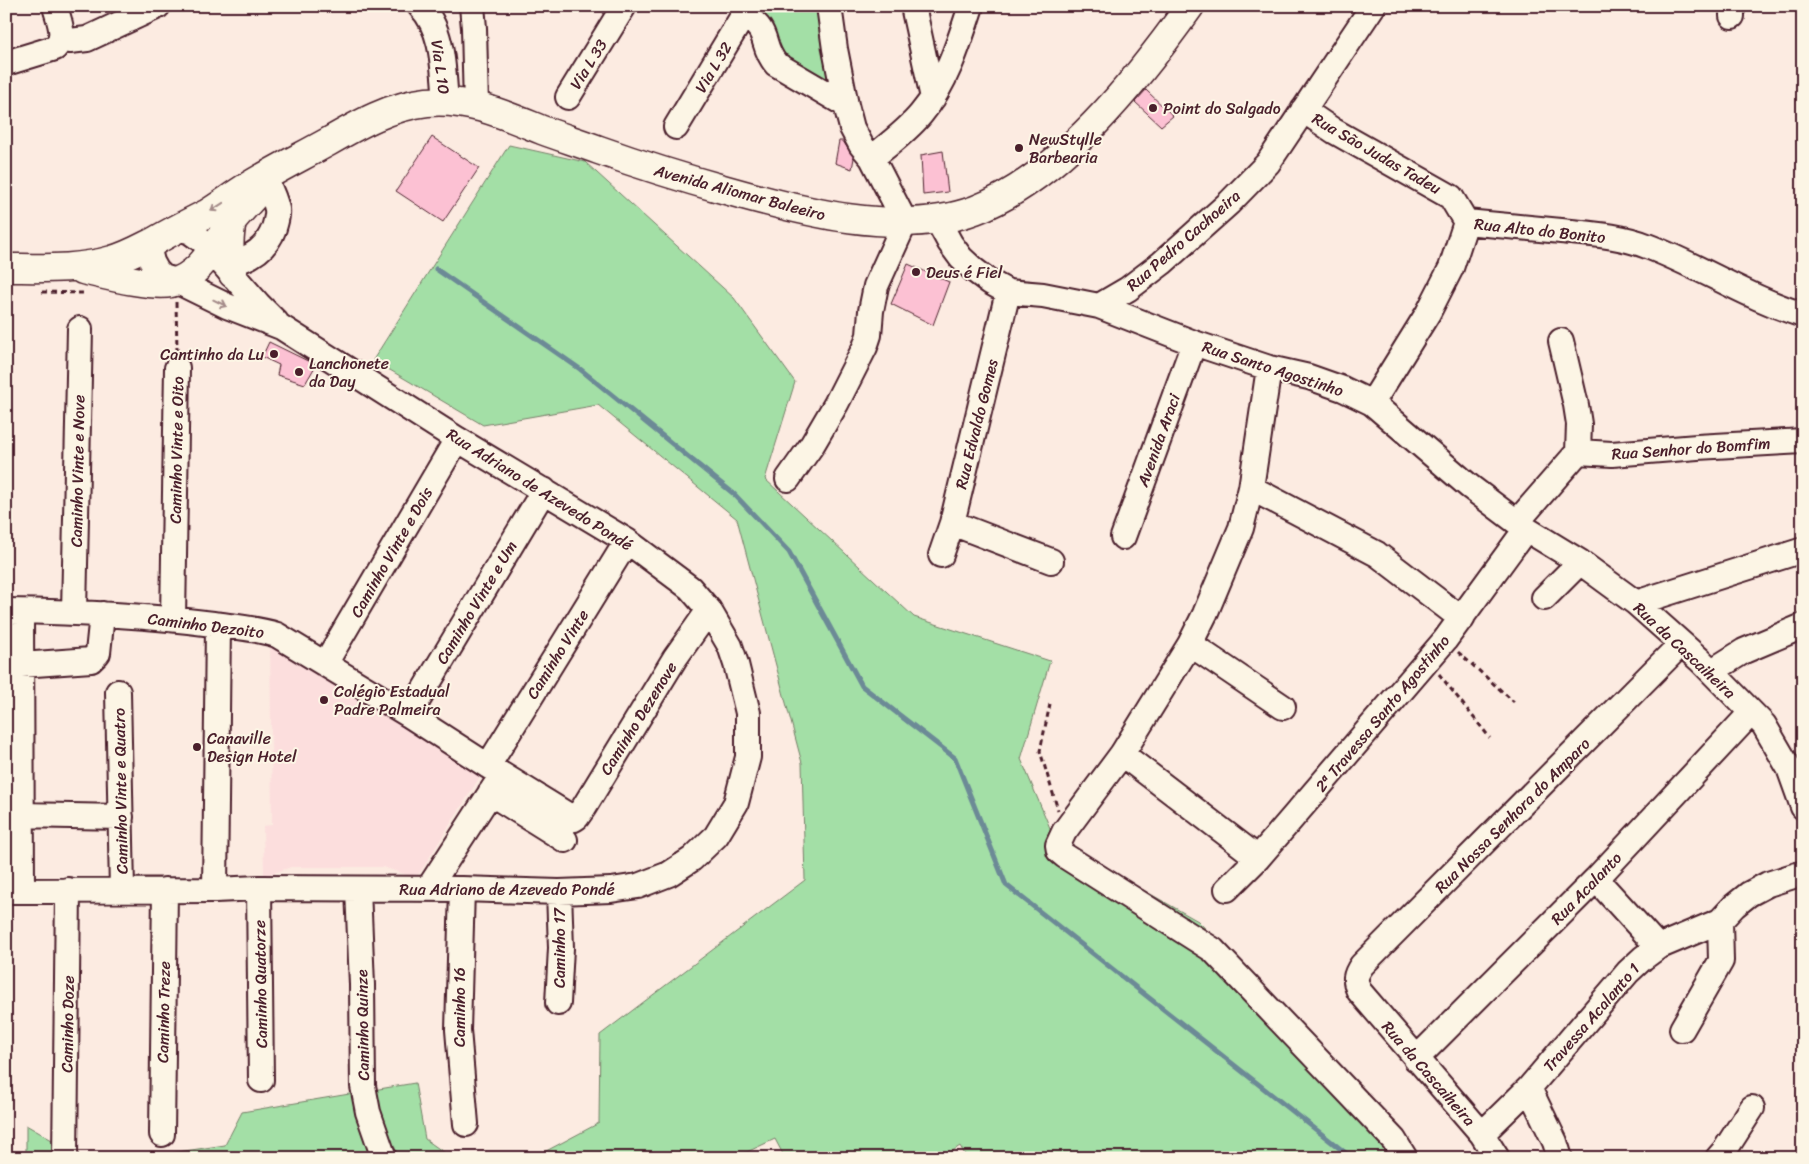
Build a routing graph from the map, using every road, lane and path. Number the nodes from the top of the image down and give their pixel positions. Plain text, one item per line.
1 (55, 6) edge
2 (420, 6) edge
3 (491, 6) edge
4 (624, 6) edge
5 (829, 6) edge
6 (913, 6) edge
7 (971, 6) edge
8 (1190, 6) edge
9 (1373, 6) edge
10 (156, 7) edge
11 (746, 9) edge
12 (473, 17) edge
13 (58, 43) junction
14 (6, 63) edge
15 (568, 97) dead end
16 (933, 98) junction
17 (446, 102) junction
18 (846, 105) junction
19 (476, 106) junction
20 (1303, 110) junction
21 (676, 127) dead end
22 (872, 158) junction
23 (289, 164) junction
24 (267, 183) junction
25 (937, 219) junction
26 (906, 222) junction
27 (1466, 222) junction
28 (177, 229) junction
29 (152, 242) junction
30 (226, 262) junction
31 (6, 268) edge
32 (69, 268) junction
33 (176, 281) junction
34 (1008, 292) junction
35 (1100, 306) junction
36 (1803, 315) edge
37 (281, 327) junction
38 (80, 329) dead end
39 (1194, 342) junction
40 (1561, 342) dead end
41 (177, 368) joint
42 (1269, 368) junction
43 (1372, 402) junction
44 (457, 439) junction
45 (1803, 441) edge
46 (1578, 452) junction
47 (788, 479) dead end
48 (1251, 488) junction
49 (544, 490) junction
50 (952, 523) junction
51 (1521, 526) junction
52 (1123, 538) dead end
53 (627, 541) junction
54 (1803, 550) edge
55 (941, 555) dead end
56 (1051, 561) dead end
57 (1580, 562) junction
58 (1544, 598) dead end
59 (1636, 603) junction
60 (709, 610) junction
61 (14, 612) edge
62 (74, 612) junction
63 (102, 614) junction
64 (173, 619) junction
65 (1462, 619) junction
66 (218, 625) junction
67 (1803, 626) edge
68 (1444, 640) junction
69 (1190, 644) junction
70 (1681, 644) junction
71 (1428, 660) junction
72 (325, 664) junction
73 (21, 665) junction
74 (1712, 671) junction
75 (118, 692) dead end
76 (1514, 702) dead end
77 (1050, 704) dead end
78 (1283, 707) dead end
79 (1751, 713) junction
80 (409, 715) junction
81 (1490, 738) dead end
82 (1122, 754) junction
83 (494, 778) junction
84 (1803, 807) edge
85 (565, 814) joint
86 (21, 816) junction
87 (121, 816) junction
88 (1064, 832) junction
89 (564, 840) dead end
90 (1258, 858) junction
91 (1803, 873) edge
92 (1596, 879) junction
93 (258, 888) junction
94 (358, 889) junction
95 (428, 889) junction
96 (462, 889) junction
97 (1228, 889) dead end
98 (68, 890) junction
99 (122, 890) junction
100 (165, 890) junction
101 (215, 890) junction
102 (14, 891) edge
103 (559, 892) junction
104 (1720, 921) junction
105 (1658, 947) junction
106 (1359, 991) joint
107 (558, 1003) dead end
108 (1682, 1029) dead end
109 (1416, 1059) junction
110 (261, 1080) dead end
111 (1529, 1088) junction
112 (1752, 1108) dead end
113 (466, 1124) dead end
114 (162, 1134) dead end
115 (1482, 1134) junction
116 (65, 1158) edge
117 (384, 1158) edge
118 (1405, 1158) edge
119 (1497, 1158) edge
120 (1560, 1158) edge
121 (1718, 1158) edge

1 - 13 street
2 - 17 street, Via L 10
3 - 12 street
4 - 15 street, Via L 33
5 - 18 street
6 - 16 street
7 - 16 street
8 - 25 main road, Avenida Aliomar Baleeiro
9 - 20 street, Rua Pedro Cachoeira
10 - 13 street
11 - 18 street
11 - 21 street, Via L 32
12 - 19 street
13 - 14 street
16 - 22 street
17 - 19 main road, Avenida Aliomar Baleeiro
17 - 23 main road, Avenida Aliomar Baleeiro
18 - 22 street
19 - 26 main road, Avenida Aliomar Baleeiro
20 - 27 street, Rua São Judas Tadeu
20 - 35 street, Rua Pedro Cachoeira
22 - 26 street
23 - 24 main road, Avenida Aliomar Baleeiro
23 -> 28 main road, Avenida Aliomar Baleeiro
24 - 30 main road, Avenida Aliomar Baleeiro
24 - 30 street
25 - 26 main road, Avenida Aliomar Baleeiro
25 - 34 street
26 - 47 street
27 - 36 street, Rua Alto do Bonito
27 - 43 street, Rua Alto do Bonito
28 - 29 main road, Avenida Aliomar Baleeiro
28 - 30 street, Rua Adriano de Azevedo Pondé
29 - 32 main road, Avenida Aliomar Baleeiro
29 - 33 street, Rua Adriano de Azevedo Pondé
30 - 33 main road, Avenida Aliomar Baleeiro
30 - 37 street, Rua Adriano de Azevedo Pondé
31 - 32 main road, Avenida Aliomar Baleeiro
32 - 33 main road, Avenida Aliomar Baleeiro
33 -> 37 street, Rua Adriano de Azevedo Pondé
33 - 41 path, Caminho Vinte e Oito
34 - 35 street
34 - 50 street, Rua Edvaldo Gomes
35 - 39 street, Rua Santo Agostinho
37 - 44 street, Rua Adriano de Azevedo Pondé
38 - 62 street, Caminho Vinte e Nove
39 - 42 street, Rua Santo Agostinho
39 - 52 street, Avenida Araci
40 - 46 street
41 - 64 street, Caminho Vinte e Oito
42 - 43 street, Rua Santo Agostinho
42 - 48 street
43 - 51 street, Rua Santo Agostinho
44 - 49 street, Rua Adriano de Azevedo Pondé
44 - 72 street, Caminho Vinte e Dois
45 - 46 street, Rua Senhor do Bomfim
46 - 51 street
48 - 65 street
48 - 69 street
49 - 53 street, Rua Adriano de Azevedo Pondé
49 - 80 street, Caminho Vinte e Um
50 - 55 street, Rua Edvaldo Gomes
50 - 56 street
51 - 57 street, Rua da Cascaiheira
51 - 65 street, 2ª Travessa Santo Agostinho
53 - 60 street, Rua Adriano de Azevedo Pondé
53 - 83 street, Caminho Vinte
54 - 59 street
57 - 58 street
57 - 59 street, Rua da Cascaiheira
59 - 70 street, Rua da Cascaiheira
60 - 85 street, Caminho Dezenove
60 - 103 street, Rua Adriano de Azevedo Pondé
61 - 62 street, Caminho Dezoito
61 - 73 street
62 - 63 street, Caminho Dezoito
63 - 64 street, Caminho Dezoito
63 - 73 street
64 - 66 street, Caminho Dezoito
65 - 68 street, 2ª Travessa Santo Agostinho
66 - 72 street, Caminho Dezoito
66 - 101 street
67 - 74 street
68 - 71 street, 2ª Travessa Santo Agostinho
68 - 76 path
69 - 78 street
69 - 82 street
70 - 74 street, Rua da Cascaiheira
70 - 106 street, Rua Nossa Senhora do Amparo
71 - 81 path
71 - 90 street, 2ª Travessa Santo Agostinho
72 - 80 street, Caminho Dezoito
73 - 86 street
74 - 79 street, Rua da Cascaiheira
75 - 87 street, Caminho Vinte e Quatro
77 - 88 path
79 - 84 street, Rua da Cascaiheira
79 - 92 street, Rua Acalanto
80 - 83 street, Caminho Dezoito
82 - 88 street
82 - 90 street
83 - 85 street, Caminho Dezoito
83 - 89 street
83 - 95 street, Caminho Vinte
86 - 87 street
86 - 102 street
87 - 99 street, Caminho Vinte e Quatro
88 - 118 street
90 - 97 street, 2ª Travessa Santo Agostinho
91 - 104 street
92 - 105 street
92 - 109 street, Rua Acalanto
93 - 94 street, Rua Adriano de Azevedo Pondé
93 - 101 street, Rua Adriano de Azevedo Pondé
93 - 110 street, Caminho Quatorze
94 - 95 street, Rua Adriano de Azevedo Pondé
94 - 117 street, Caminho Quinze
95 - 96 street, Rua Adriano de Azevedo Pondé
96 - 103 street, Rua Adriano de Azevedo Pondé
96 - 113 street, Caminho 16
98 - 99 street, Rua Adriano de Azevedo Pondé
98 - 102 street, Rua Adriano de Azevedo Pondé
98 - 116 street, Caminho Doze
99 - 100 street, Rua Adriano de Azevedo Pondé
100 - 101 street, Rua Adriano de Azevedo Pondé
100 - 114 street, Caminho Treze
103 - 107 street, Caminho 17
104 - 105 street, Travessa Acalanto 1
104 - 108 street
105 - 111 street, Travessa Acalanto 1
106 - 109 street, Rua da Cascaiheira
109 - 115 street, Rua da Cascaiheira
111 - 115 street, Travessa Acalanto 1
111 - 120 street
112 - 121 street
115 - 119 street, Rua da Cascaiheira

